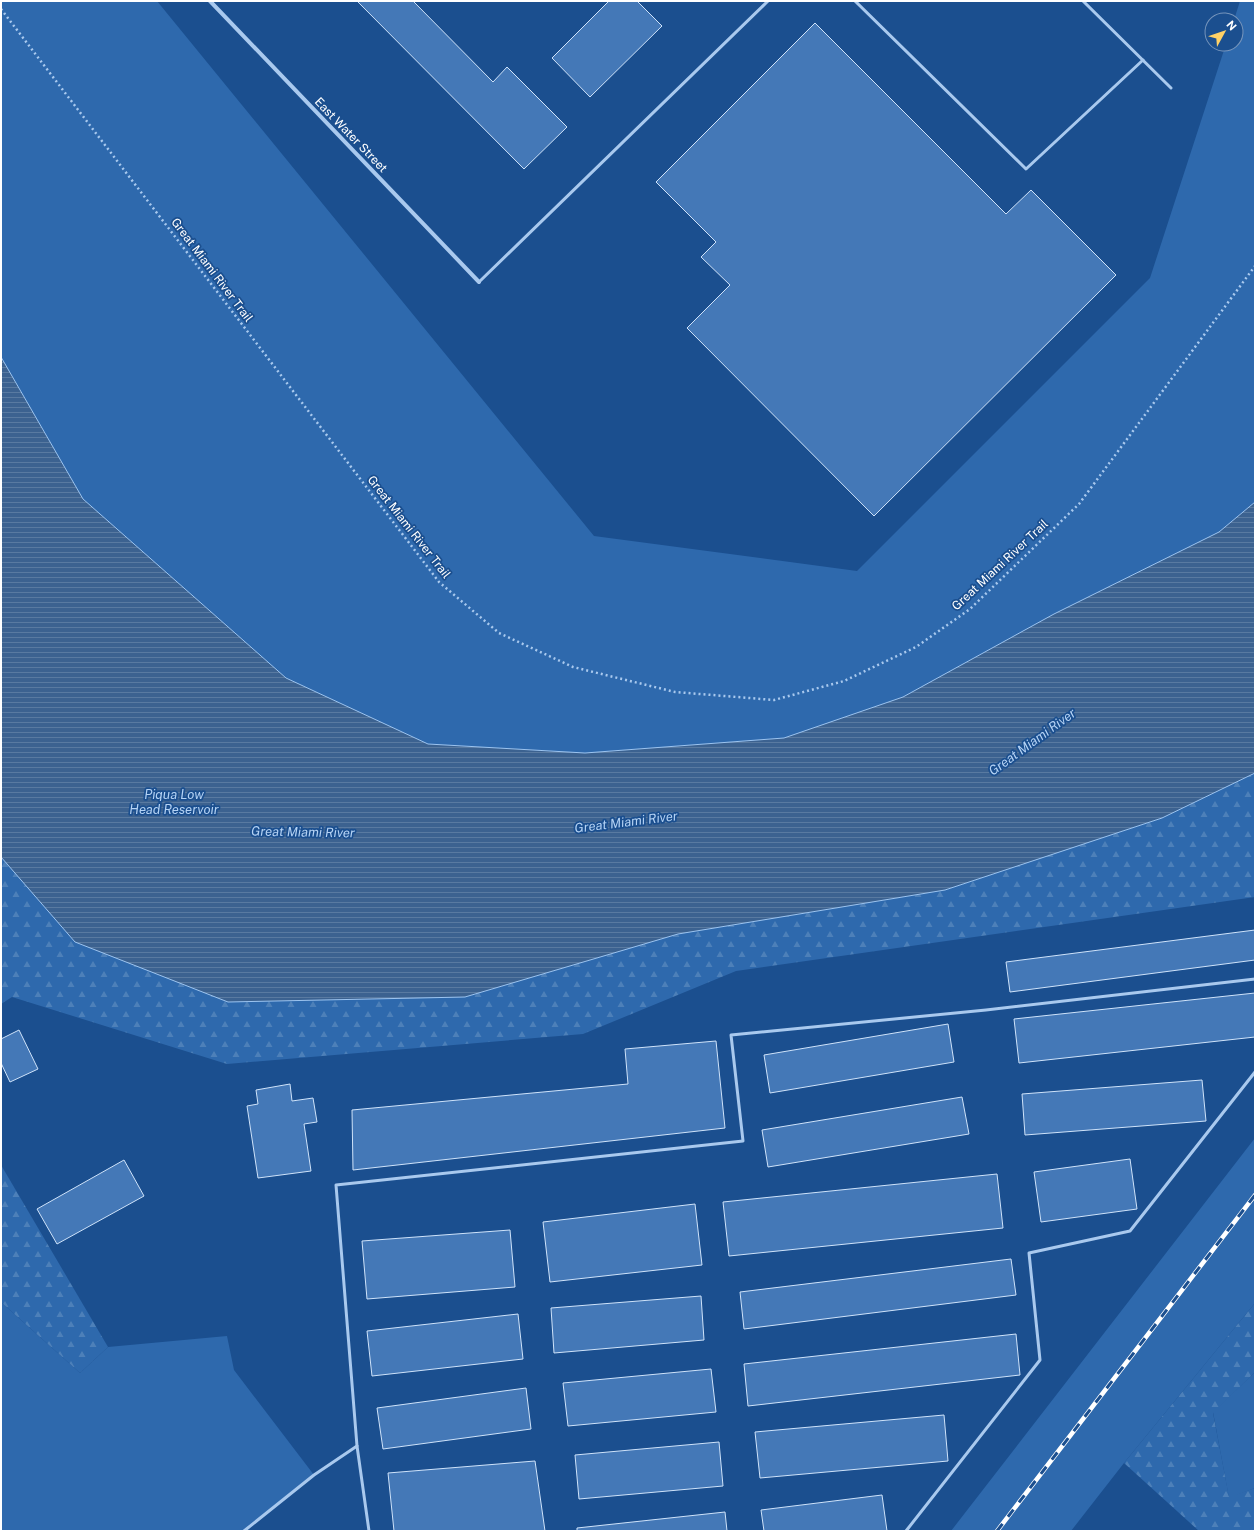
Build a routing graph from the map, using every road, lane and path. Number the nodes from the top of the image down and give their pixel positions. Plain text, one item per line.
1 (210, 1) edge
2 (768, 1) edge
3 (854, 1) edge
4 (1083, 1) edge
5 (1, 9) edge
6 (1143, 60) junction
7 (1171, 88) dead end
8 (1255, 266) edge
9 (479, 282) joint
10 (1255, 979) edge
11 (1255, 1072) edge
12 (357, 1446) junction
13 (244, 1531) edge
14 (369, 1531) edge
15 (906, 1531) edge

1 - 9 street, East Water Street
2 - 9 lane
3 - 6 lane
4 - 6 lane
5 - 8 path, Great Miami River Trail
6 - 7 lane
10 - 12 lane
11 - 15 lane
12 - 13 lane
12 - 14 lane

